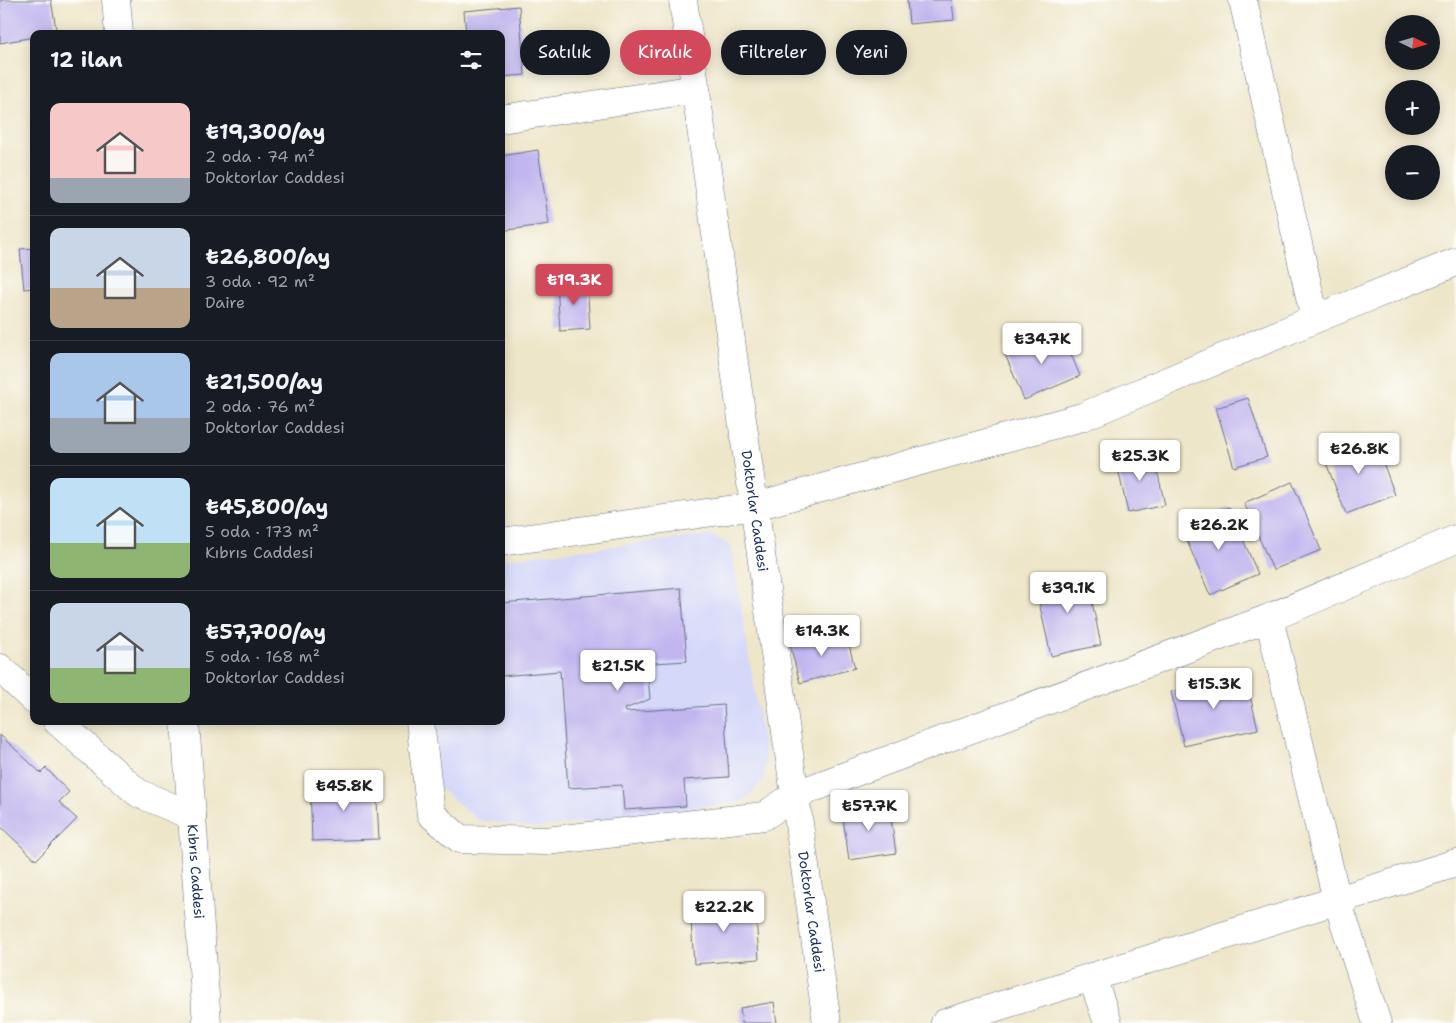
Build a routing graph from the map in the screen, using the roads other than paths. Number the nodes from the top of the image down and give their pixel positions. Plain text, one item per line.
1 (116, 0) edge
2 (683, 0) edge
3 (1243, 0) edge
4 (119, 30) edge
5 (696, 89) junction
6 (505, 119) edge
7 (1456, 262) edge
8 (1315, 319) junction
9 (756, 506) junction
10 (1456, 539) edge
11 (505, 541) edge
12 (1270, 618) junction
13 (0, 668) edge
14 (30, 696) edge
15 (62, 725) edge
16 (185, 725) edge
17 (420, 725) edge
18 (797, 794) junction
19 (192, 816) junction
20 (1456, 863) edge
21 (1337, 900) junction
22 (1092, 977) junction
23 (207, 1023) edge
24 (827, 1023) edge
25 (945, 1023) edge
26 (1108, 1023) edge
27 (1377, 1023) edge

1 - 4 street
2 - 5 street, Doktorlar Caddesi
3 - 8 street
5 - 6 street
5 - 9 street, Doktorlar Caddesi
7 - 8 street
8 - 9 street
9 - 11 street
9 - 18 street, Doktorlar Caddesi
10 - 12 street
12 - 18 street
12 - 21 street
13 - 14 street
15 - 19 street
16 - 19 street, Kıbrıs Caddesi
17 - 18 street
18 - 24 street, Doktorlar Caddesi
19 - 23 street, Kıbrıs Caddesi
20 - 21 street
21 - 22 street
21 - 27 street
22 - 25 street
22 - 26 street

